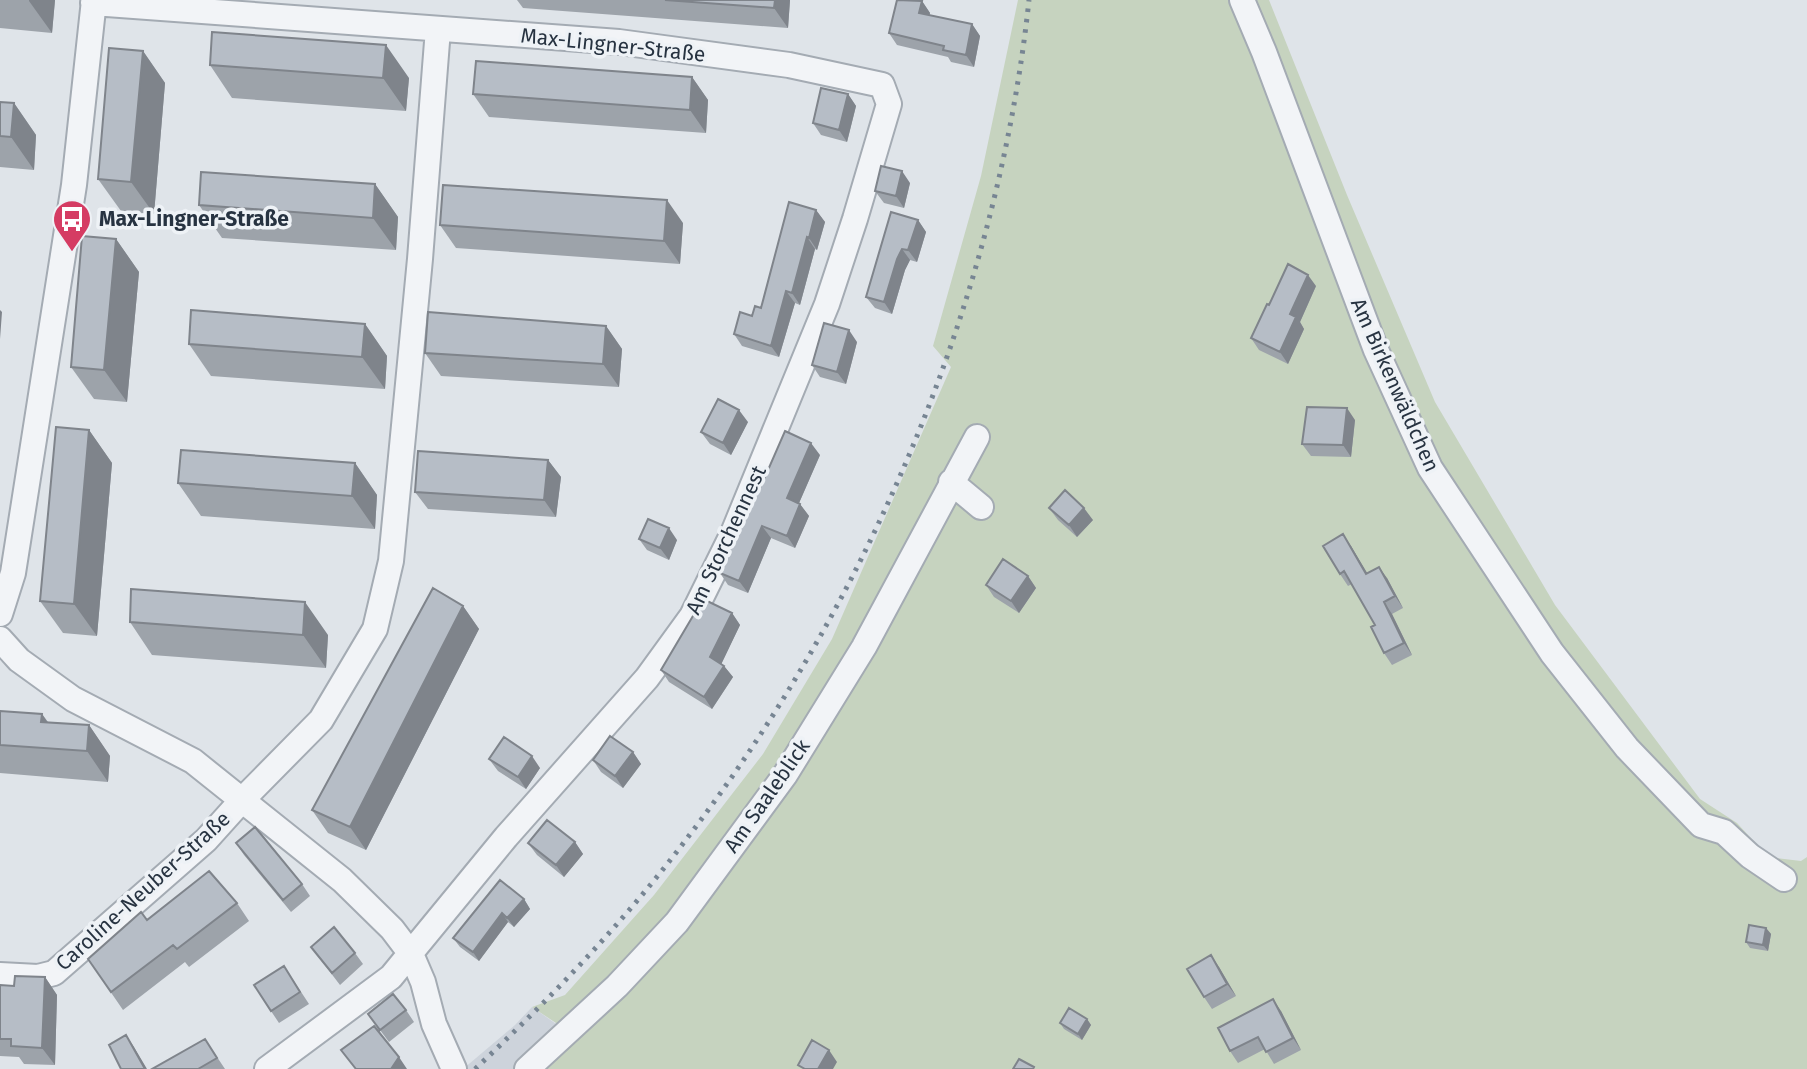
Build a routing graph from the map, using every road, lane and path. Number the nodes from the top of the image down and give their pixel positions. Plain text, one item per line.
1 (1242, 0) edge
2 (94, 2) edge
3 (438, 29) junction
4 (789, 65) joint
5 (977, 437) dead end
6 (951, 482) junction
7 (981, 507) dead end
8 (0, 614) edge
9 (0, 639) edge
10 (242, 800) junction
11 (1784, 879) dead end
12 (411, 954) junction
13 (0, 975) edge
14 (267, 1069) edge
15 (454, 1069) edge
16 (527, 1069) edge

1 - 11 street, Am Birkenwäldchen
2 - 3 street, Max-Lingner-Straße
2 - 8 street, Max-Lingner-Straße
3 - 4 street, Max-Lingner-Straße
3 - 10 street
4 - 12 street, Am Storchennest
5 - 6 street, Am Saaleblick
6 - 7 street
6 - 16 street, Am Saaleblick
9 - 10 street
10 - 12 street
10 - 13 street, Caroline-Neuber-Straße
12 - 14 street, Am Storchennest
12 - 15 street

